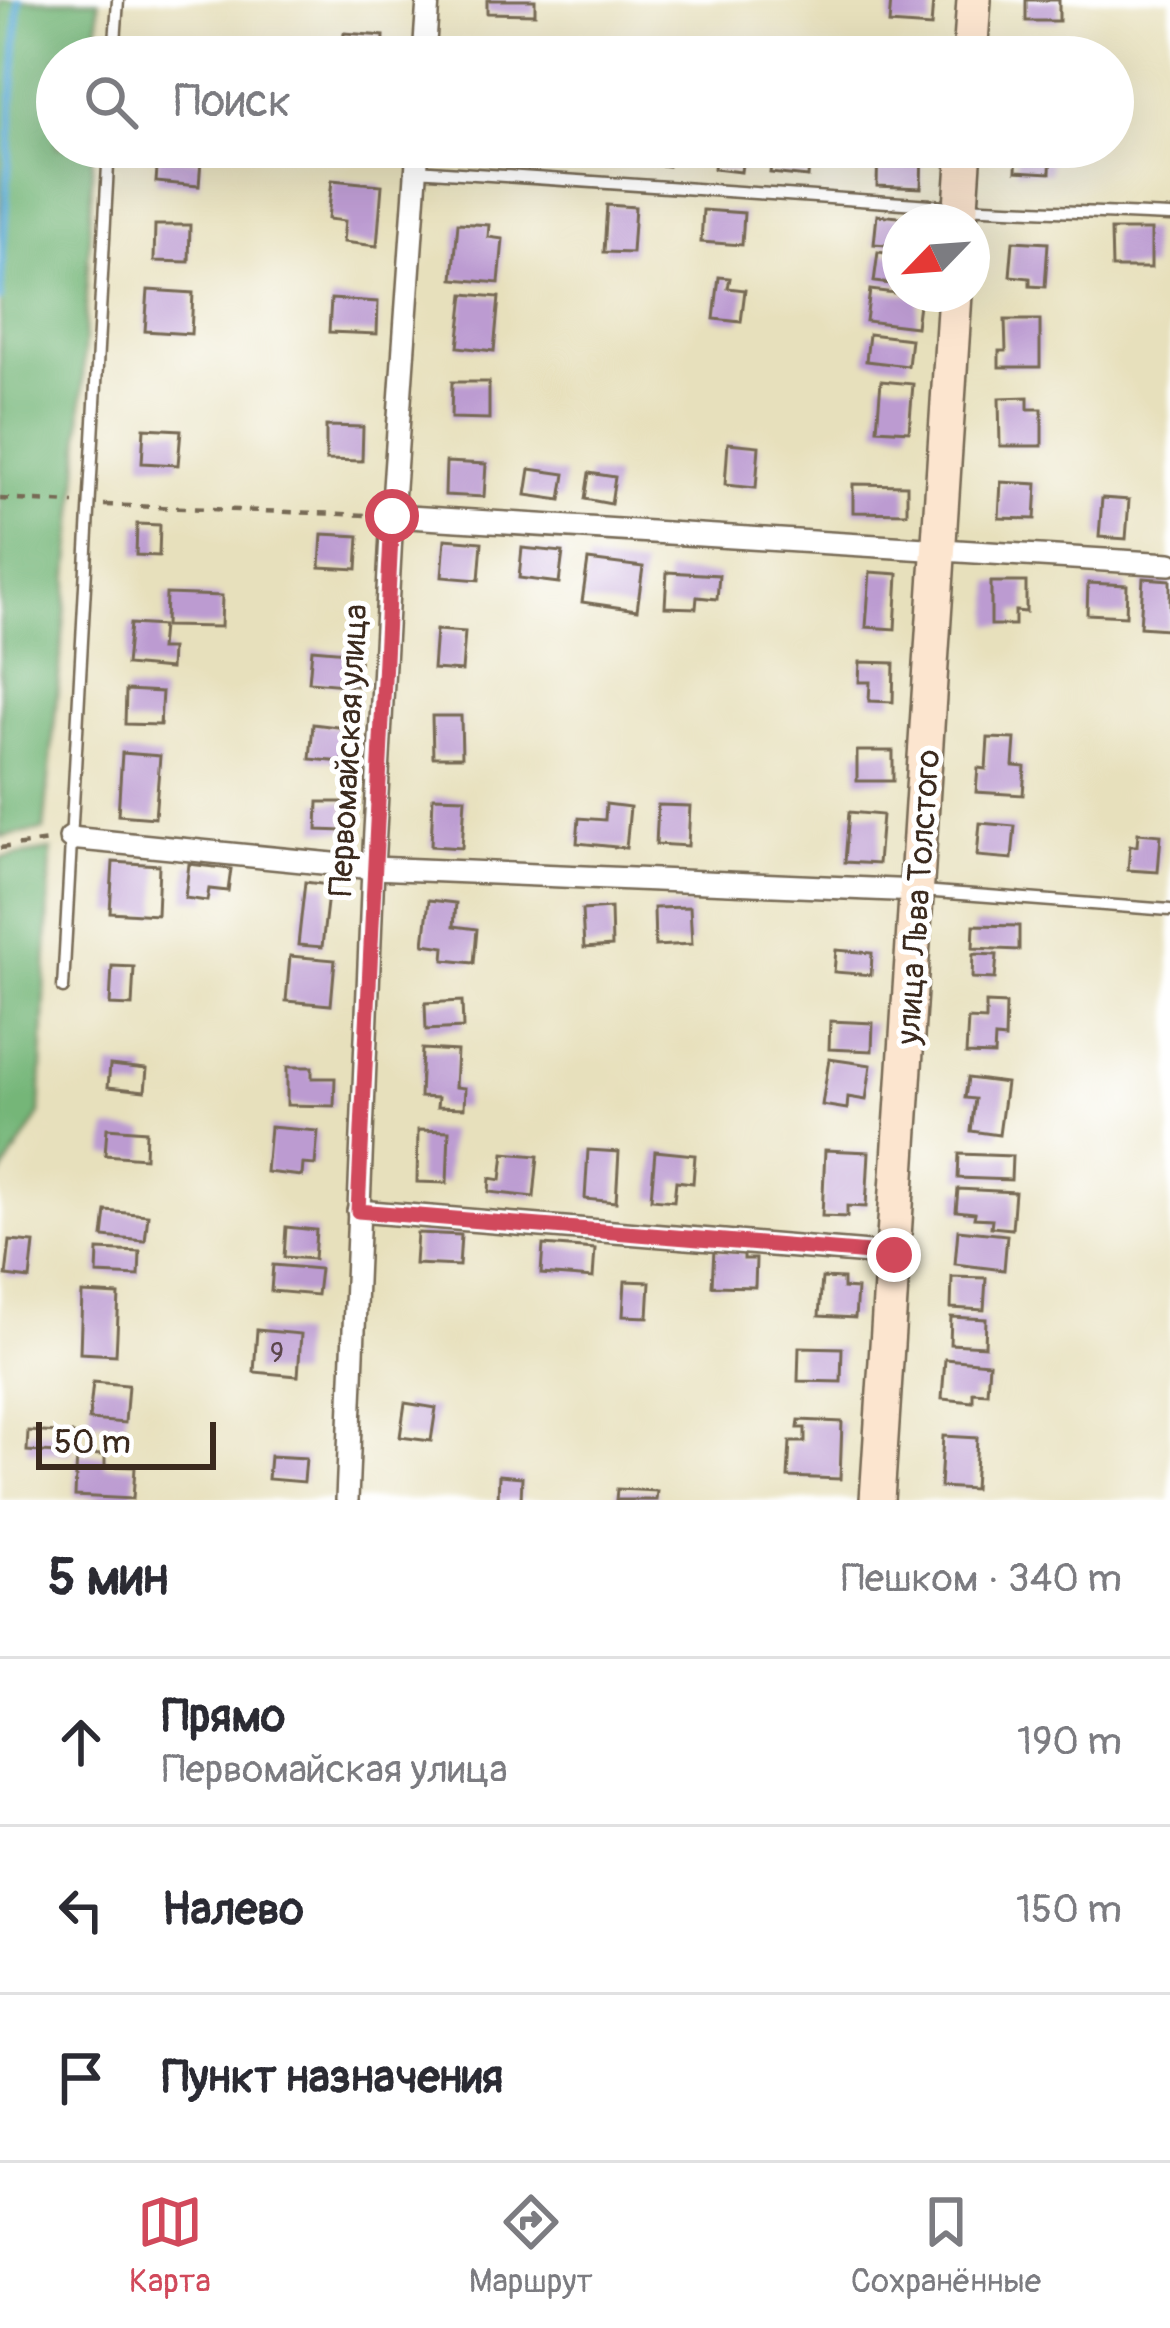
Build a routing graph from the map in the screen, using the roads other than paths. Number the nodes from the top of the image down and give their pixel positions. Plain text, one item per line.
1 (118, 0) edge
2 (428, 0) edge
3 (974, 0) edge
4 (115, 36) edge
5 (425, 36) edge
6 (971, 36) edge
7 (108, 168) edge
8 (964, 168) edge
9 (416, 170) joint
10 (962, 204) edge
11 (882, 208) edge
12 (990, 215) edge
13 (1170, 216) edge
14 (954, 312) edge
15 (392, 516) junction
16 (938, 550) junction
17 (1170, 564) edge
18 (70, 838) junction
19 (373, 868) junction
20 (918, 891) junction
21 (1170, 910) edge
22 (63, 988) dead end
23 (358, 1211) junction
24 (894, 1255) junction
25 (347, 1500) edge
26 (877, 1500) edge

1 - 4 lane
2 - 5 street
3 - 6 street
7 - 18 lane
8 - 10 street
9 - 11 lane
9 - 15 street, Первомайская улица
12 - 13 lane
14 - 16 street, улица Льва Толстого
15 - 16 street
15 - 19 street, Первомайская улица
16 - 17 street
16 - 20 street, улица Льва Толстого
18 - 19 street
18 - 22 lane
19 - 20 street
19 - 23 street, Первомайская улица
20 - 21 lane
20 - 24 street, улица Льва Толстого
23 - 24 street
23 - 25 street, Первомайская улица
24 - 26 street, улица Льва Толстого

